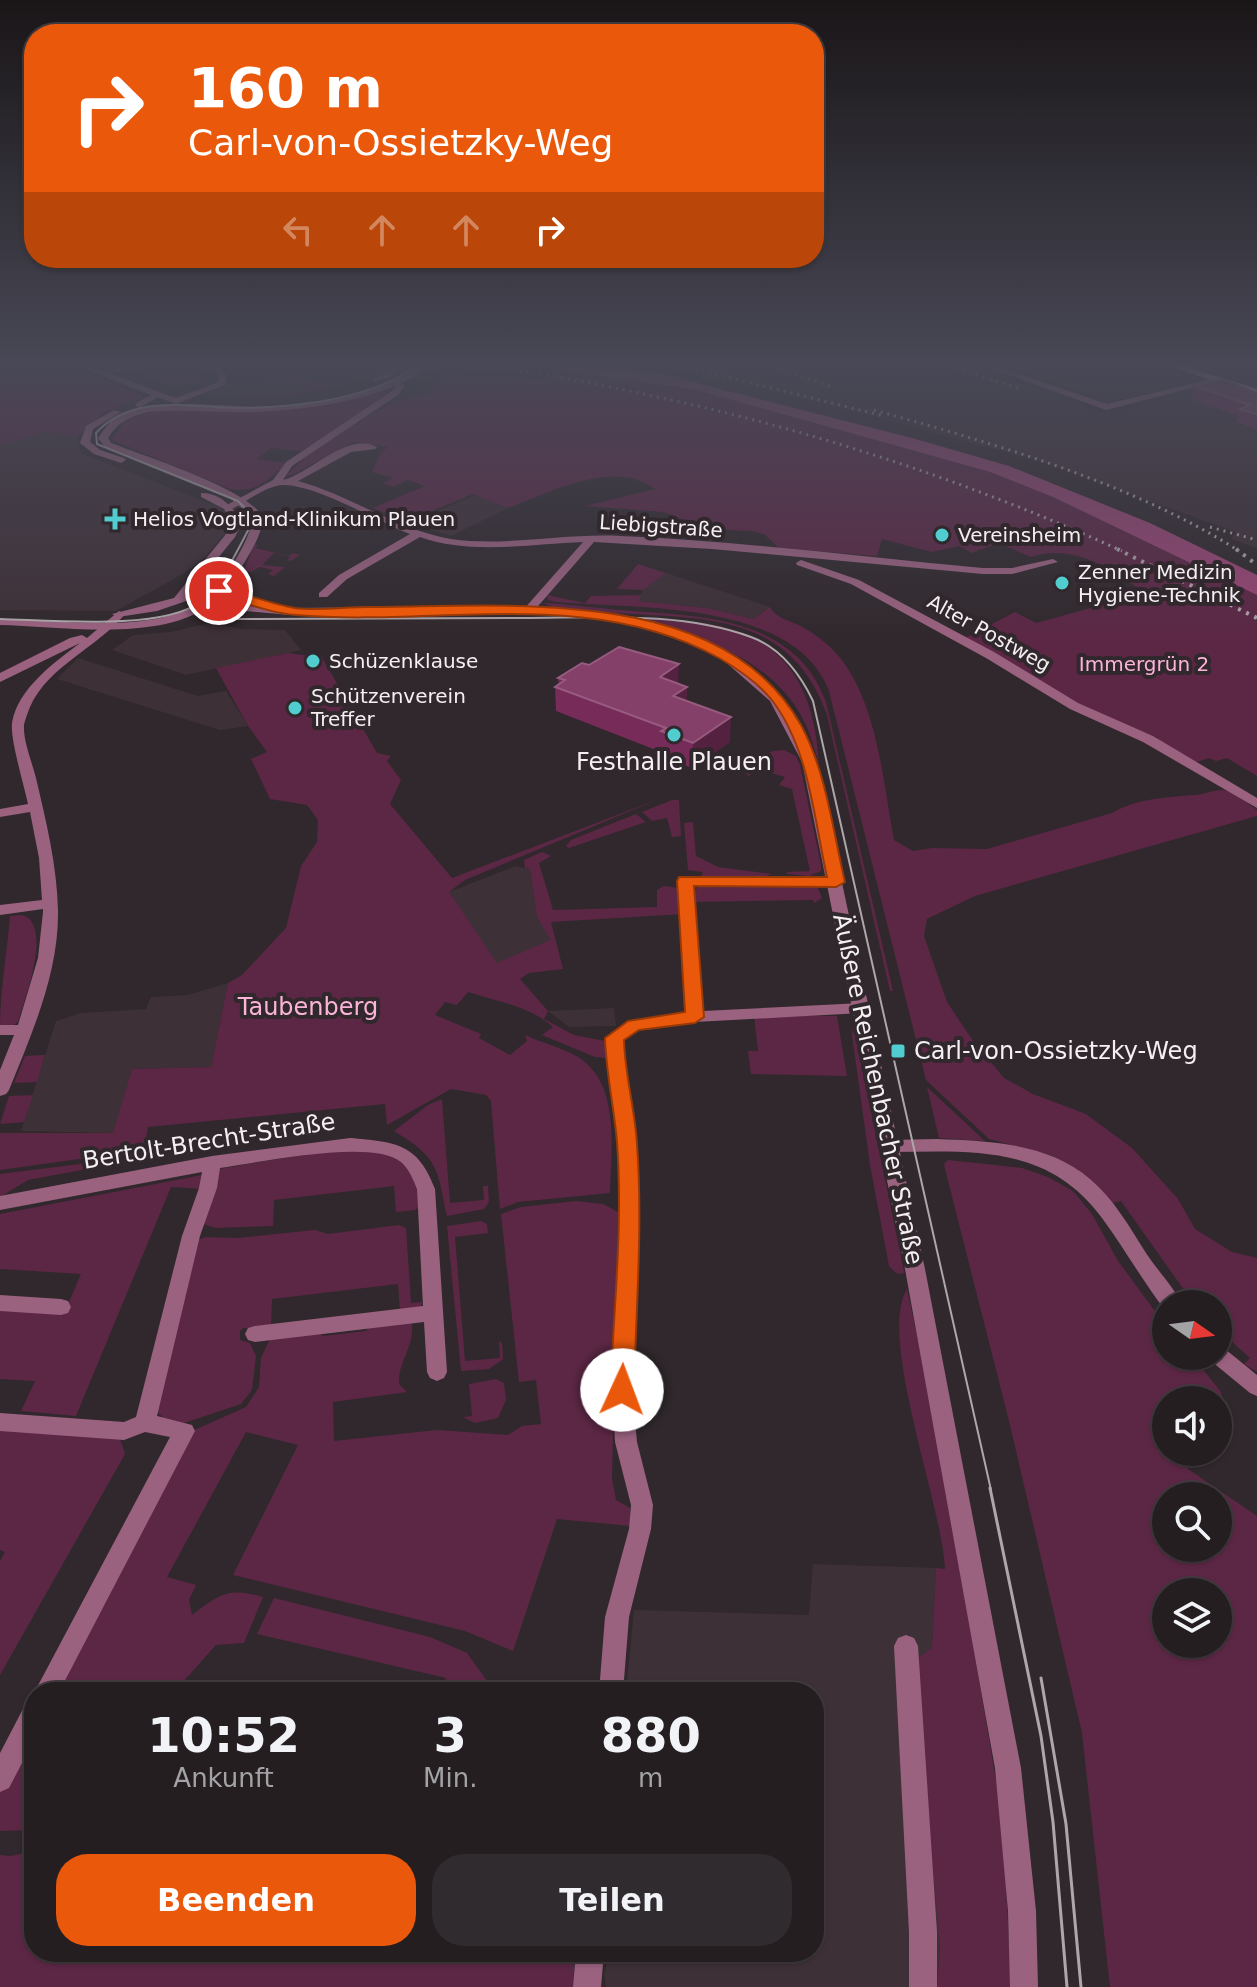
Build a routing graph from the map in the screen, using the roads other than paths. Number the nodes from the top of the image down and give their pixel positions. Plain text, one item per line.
1 (103, 455) edge
2 (134, 455) edge
3 (303, 455) edge
4 (337, 455) edge
5 (281, 481) junction
6 (240, 500) junction
7 (228, 507) junction
8 (418, 534) junction
9 (591, 539) junction
10 (784, 554) junction
11 (1053, 562) dead end
12 (230, 576) junction
13 (196, 581) junction
14 (213, 593) junction
15 (323, 595) dead end
16 (178, 600) junction
17 (237, 600) junction
18 (195, 611) junction
19 (528, 611) junction
20 (0, 613) edge
21 (114, 618) junction
22 (0, 622) edge
23 (92, 639) junction
24 (0, 678) edge
25 (1257, 804) edge
26 (33, 807) junction
27 (0, 813) edge
28 (836, 882) junction
29 (49, 904) junction
30 (0, 910) edge
31 (862, 1008) junction
32 (695, 1017) junction
33 (0, 1030) edge
34 (25, 1030) junction
35 (0, 1090) edge
36 (889, 1146) junction
37 (212, 1163) junction
38 (0, 1203) edge
39 (1162, 1290) edge
40 (0, 1303) edge
41 (61, 1307) dead end
42 (434, 1313) junction
43 (255, 1334) dead end
44 (1232, 1366) edge
45 (437, 1372) dead end
46 (1257, 1387) edge
47 (0, 1422) edge
48 (145, 1423) junction
49 (906, 1646) dead end
50 (51, 1682) edge
51 (612, 1682) edge
52 (24, 1733) edge
53 (0, 1779) edge
54 (589, 1962) edge
55 (587, 1987) edge
56 (923, 1987) edge
57 (1024, 1987) edge

1 - 7 street
2 - 6 street
3 - 5 street
4 - 5 street
5 - 6 street
5 - 8 street, Liebigstraße
6 - 7 street
6 - 12 street
7 - 13 street
8 - 9 street, Liebigstraße
8 - 15 street
9 - 10 street, Liebigstraße
9 - 19 street
10 - 11 street, Liebigstraße
10 - 25 street, Alter Postweg
12 - 14 street
12 - 17 street
13 - 14 street, Äußere Reichenbacher Straße
13 - 16 street
14 - 16 street
14 - 17 street, Äußere Reichenbacher Straße
14 - 18 street
16 - 21 street
17 - 18 street
17 - 19 street, Äußere Reichenbacher Straße
18 - 21 street
19 - 28 street, Äußere Reichenbacher Straße
20 - 21 street
21 - 22 street
21 - 23 street
23 - 24 street
23 - 26 street
26 - 27 street
26 - 29 street
28 - 31 street, Äußere Reichenbacher Straße
28 - 32 street
29 - 30 street
29 - 34 street
31 - 32 street
31 - 36 street, Äußere Reichenbacher Straße
32 - 51 street
33 - 34 street
34 - 35 street
36 - 39 street
36 - 57 street, Äußere Reichenbacher Straße
37 - 38 street, Bertolt-Brecht-Straße
37 - 42 street, Bertolt-Brecht-Straße
37 - 48 street
40 - 41 street
42 - 43 street
42 - 45 street, Bertolt-Brecht-Straße
44 - 46 street
47 - 48 street
48 - 50 street
49 - 56 street
52 - 53 street
54 - 55 street

